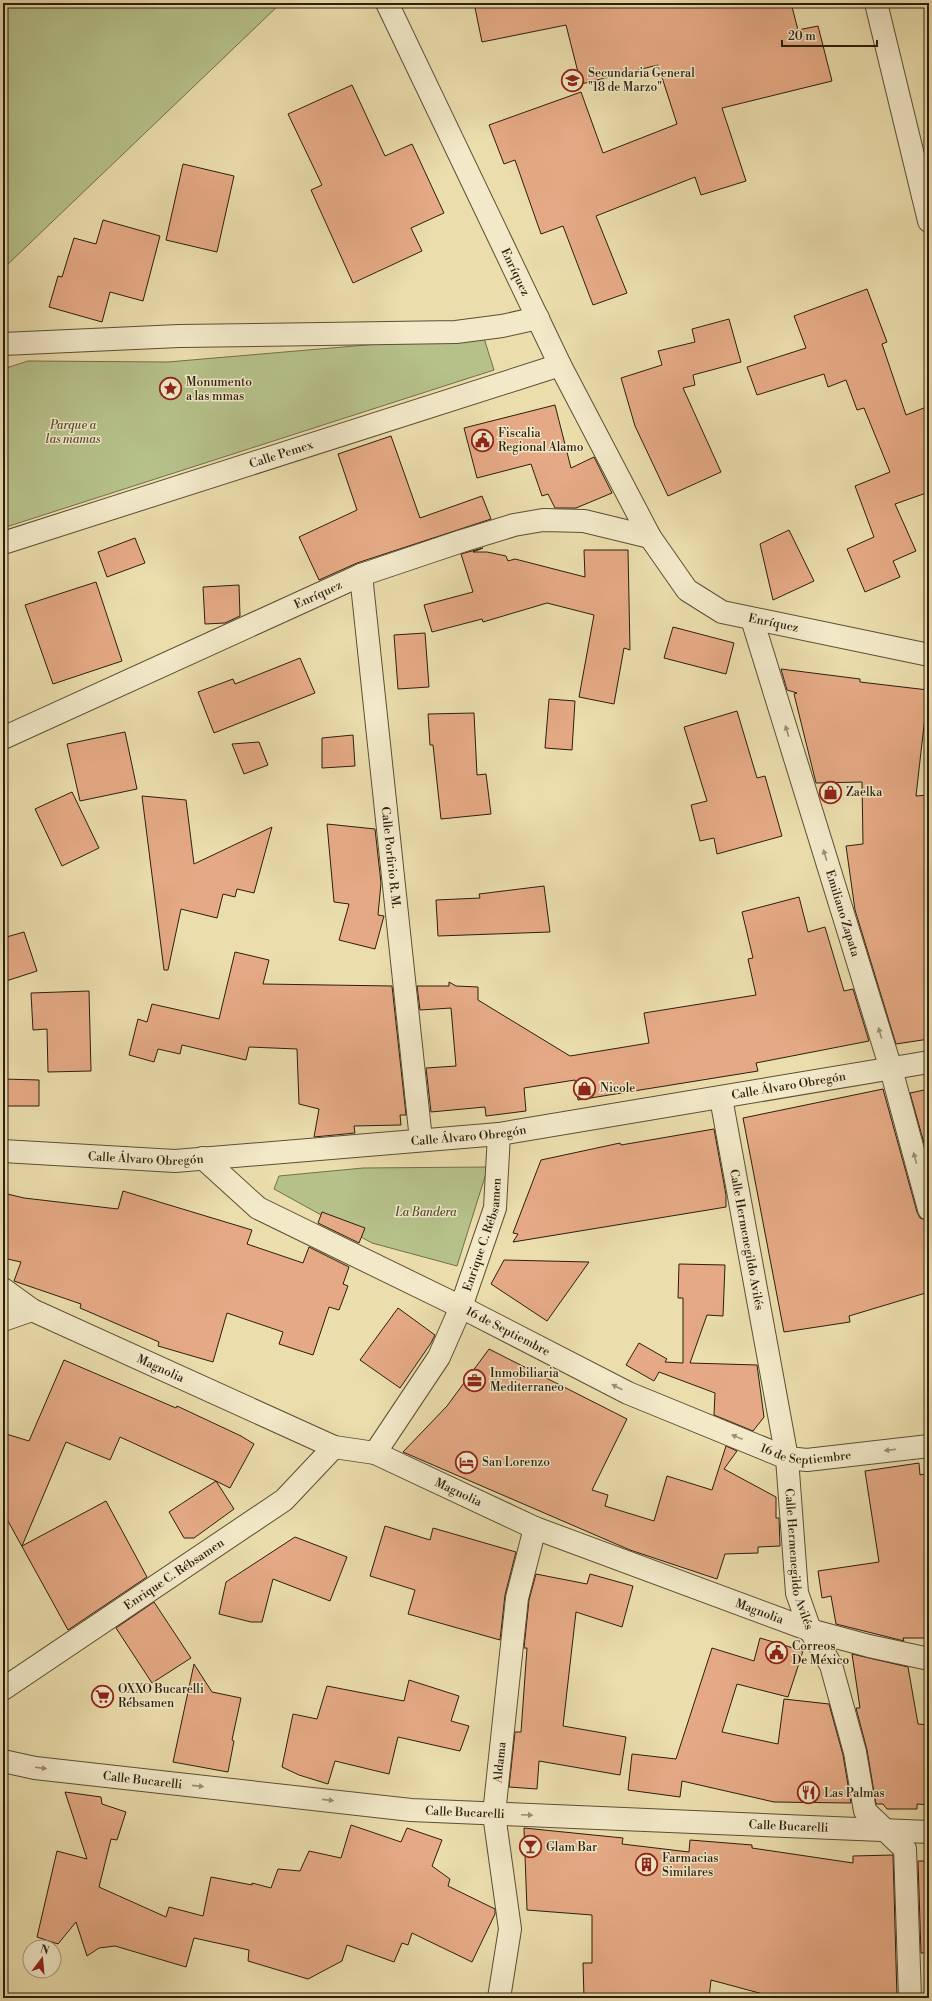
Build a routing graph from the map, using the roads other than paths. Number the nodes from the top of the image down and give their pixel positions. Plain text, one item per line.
1 (387, 3) edge
2 (876, 3) edge
3 (929, 221) edge
4 (538, 318) junction
5 (3, 344) edge
6 (560, 365) junction
7 (650, 537) junction
8 (3, 543) edge
9 (361, 575) junction
10 (752, 619) junction
11 (929, 656) edge
12 (3, 738) edge
13 (929, 1062) edge
14 (891, 1069) junction
15 (721, 1098) junction
16 (499, 1134) junction
17 (421, 1140) junction
18 (3, 1151) edge
19 (203, 1158) junction
20 (929, 1209) edge
21 (3, 1289) edge
22 (461, 1307) junction
23 (32, 1310) junction
24 (3, 1320) edge
25 (334, 1446) junction
26 (929, 1446) edge
27 (375, 1454) junction
28 (786, 1458) junction
29 (536, 1528) junction
30 (810, 1630) junction
31 (929, 1659) edge
32 (3, 1690) edge
33 (3, 1761) edge
34 (494, 1814) junction
35 (884, 1830) junction
36 (929, 1832) edge
37 (499, 1998) edge
38 (910, 1998) edge

1 - 4 street, Enríquez
2 - 3 street
4 - 5 street
4 - 6 street, Enríquez
6 - 7 street, Enríquez
6 - 8 street, Calle Pemex
7 - 9 street, Enríquez
7 - 10 street, Enríquez
9 - 12 street, Enríquez
9 - 17 street, Calle Porfirio R. M.
10 - 11 street, Enríquez
14 -> 10 street, Emiliano Zapata
13 - 14 street, Calle Álvaro Obregón
14 - 15 street, Calle Álvaro Obregón
20 -> 14 street, Emiliano Zapata
15 - 16 street, Calle Álvaro Obregón
15 - 28 street, Calle Hermenegildo Avilés
16 - 17 street, Calle Álvaro Obregón
16 - 22 street, Enrique C. Rébsamen
17 - 19 street, Calle Álvaro Obregón
18 - 19 street, Calle Álvaro Obregón
19 - 22 street, 16 de Septiembre
21 - 23 street, Magnolia
22 - 27 street, Enrique C. Rébsamen
28 -> 22 street, 16 de Septiembre
23 - 24 street
23 - 25 street, Magnolia
25 - 27 street, Magnolia
25 - 32 street, Enrique C. Rébsamen
26 -> 28 street, 16 de Septiembre
27 - 29 street, Magnolia
28 - 30 street, Calle Hermenegildo Avilés
29 - 30 street, Magnolia
29 - 34 street, Aldama
30 - 31 street, Magnolia
30 - 35 street, Calle Hermenegildo Avilés
33 -> 34 street, Calle Bucarelli
34 -> 35 street, Calle Bucarelli
34 - 37 street, Aldama
35 - 36 street, Calle Bucarelli
35 - 38 street, Calle Hermenegildo Avilés

